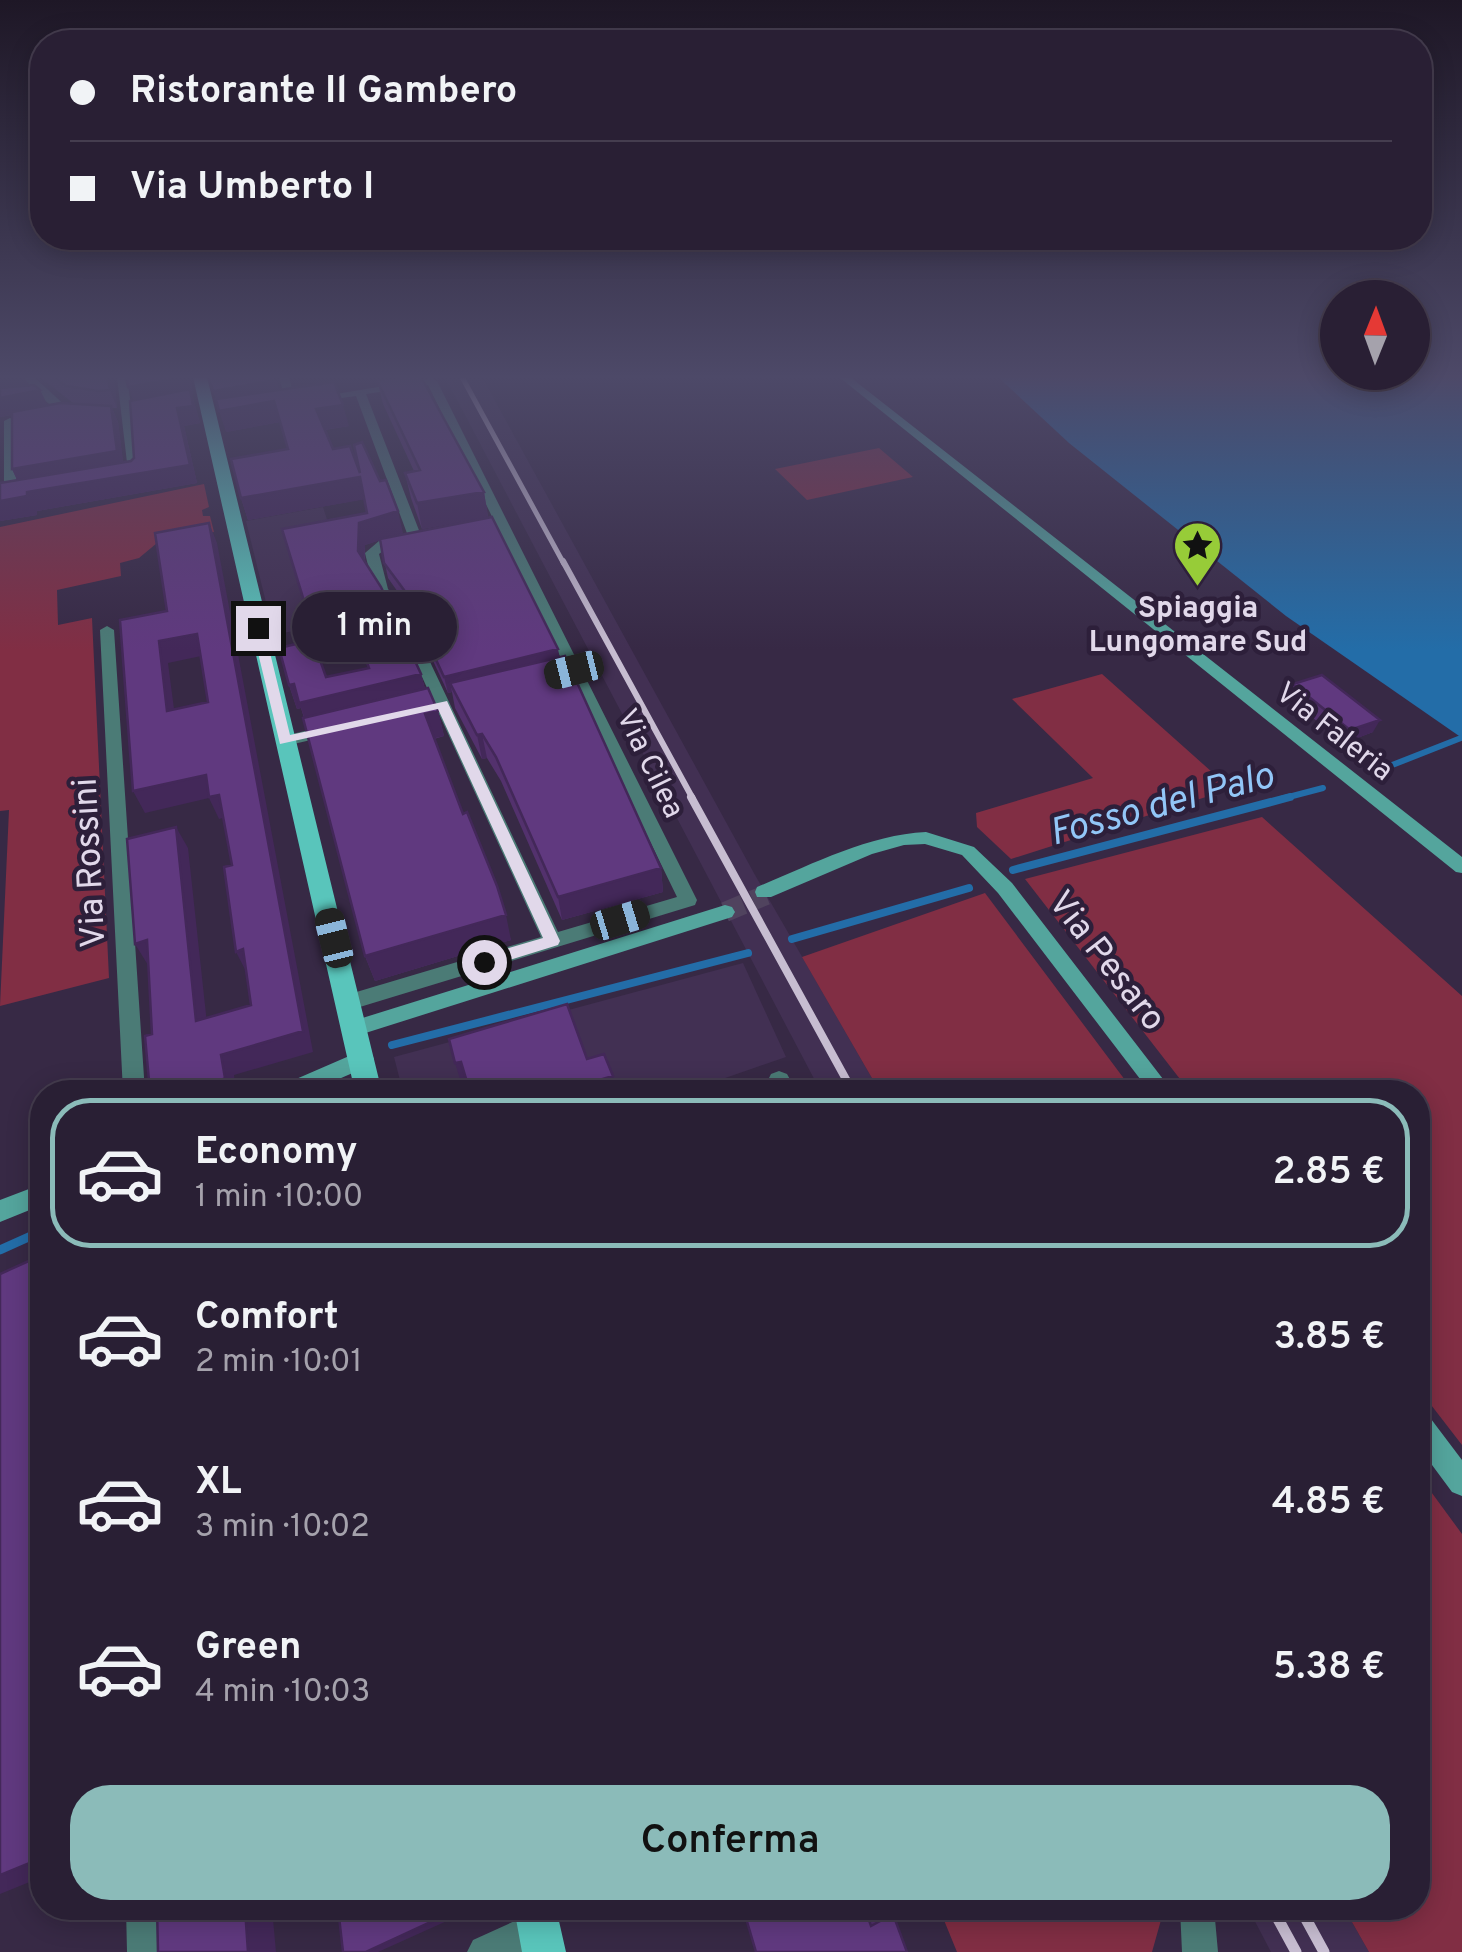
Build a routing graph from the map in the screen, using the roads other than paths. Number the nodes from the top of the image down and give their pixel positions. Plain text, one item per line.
1 (5, 468) edge
2 (133, 468) edge
3 (221, 468) edge
4 (389, 468) edge
5 (475, 468) edge
6 (959, 468) edge
7 (116, 476) edge
8 (28, 492) edge
9 (5, 496) edge
10 (502, 522) junction
11 (484, 525) edge
12 (432, 535) edge
13 (415, 538) junction
14 (107, 630) dead end
15 (574, 670) junction
16 (556, 675) edge
17 (353, 725) edge
18 (285, 741) junction
19 (1462, 866) edge
20 (768, 892) tunnel mouth
21 (721, 912) tunnel mouth
22 (552, 941) junction
23 (353, 1015) junction
24 (362, 1059) junction
25 (133, 1080) edge
26 (315, 1080) edge
27 (367, 1080) edge
28 (1153, 1080) edge
29 (30, 1199) edge
30 (0, 1211) edge
31 (1430, 1440) edge
32 (1462, 1482) edge
33 (144, 1920) edge
34 (1198, 1920) edge
35 (539, 1929) edge
36 (145, 1952) edge
37 (485, 1952) edge
38 (1200, 1952) edge

1 - 9 street
2 - 7 street
3 - 18 main road
4 - 13 street
5 - 10 street, Via Cilea
6 - 19 street, Via Faleria
8 - 9 street
10 - 11 street
10 - 15 street, Via Cilea
12 - 13 street
13 - 22 street
14 - 25 street, Via Rossini
15 - 16 street
15 - 22 street, Via Cilea
17 - 18 street
18 - 23 main road
20 - 28 street, Via Pesaro
21 - 23 street
22 - 23 street
23 - 24 main road
24 - 26 street
24 - 27 main road
29 - 30 street
31 - 32 street
33 - 36 street
34 - 38 street
35 - 37 street

